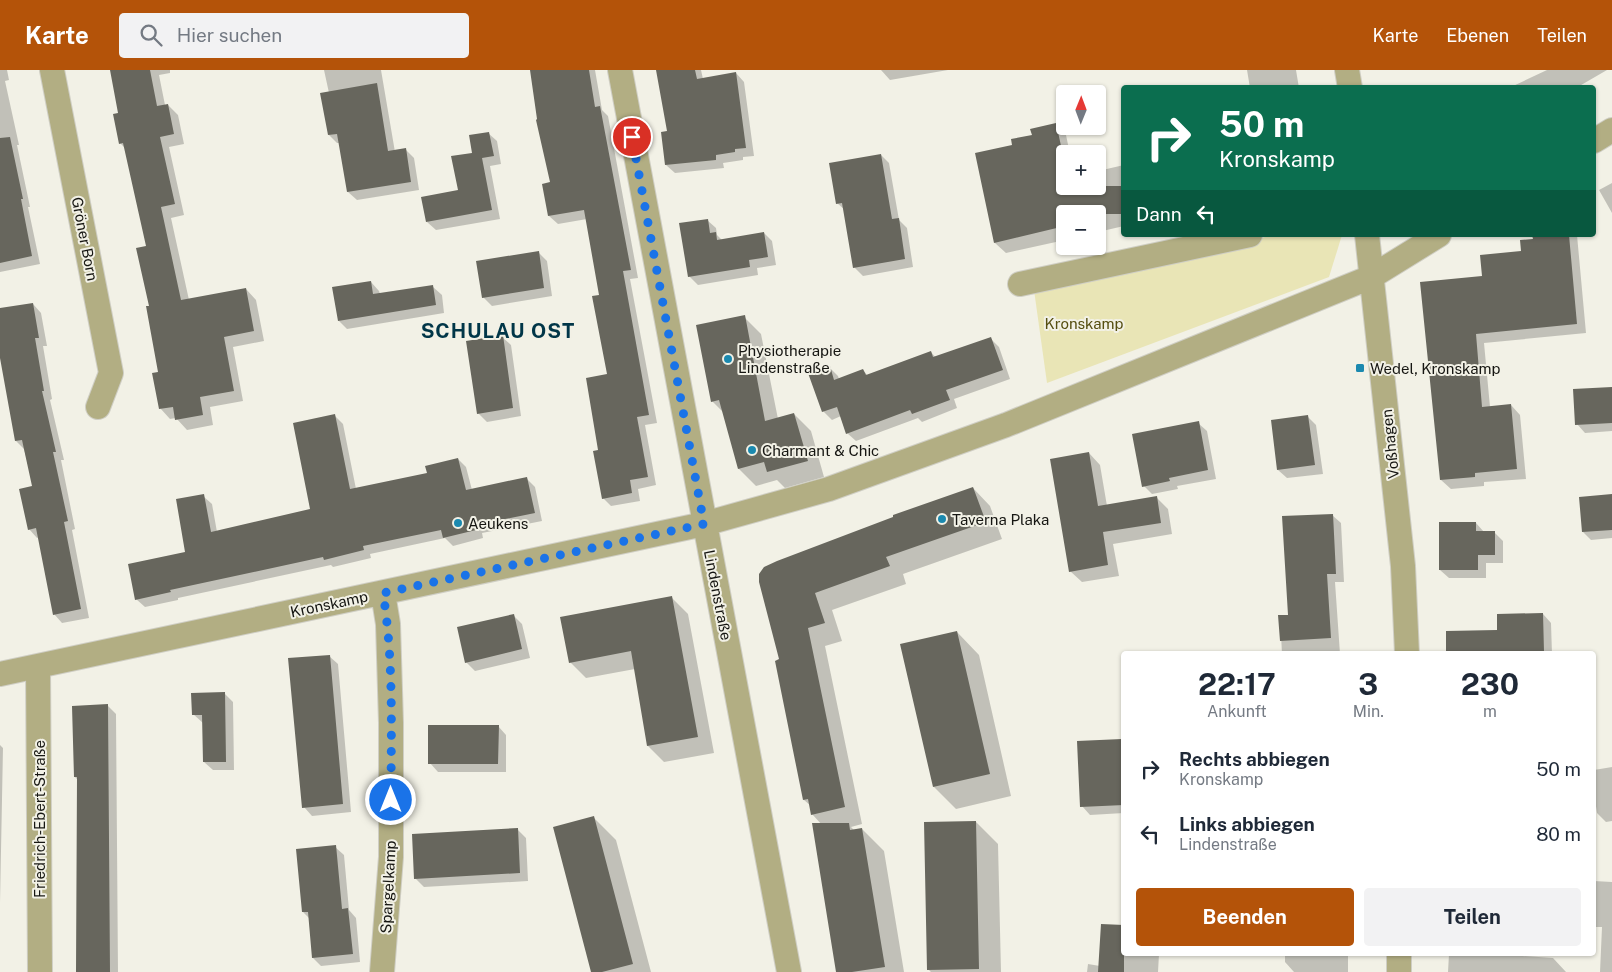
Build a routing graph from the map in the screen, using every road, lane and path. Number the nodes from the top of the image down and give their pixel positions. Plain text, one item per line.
1 (52, 70) edge
2 (620, 70) edge
3 (1347, 70) edge
4 (1350, 85) edge
5 (1612, 130) edge
6 (1596, 140) edge
7 (1241, 237) edge
8 (1366, 237) edge
9 (1436, 237) edge
10 (1371, 277) junction
11 (1020, 284) dead end
12 (98, 407) dead end
13 (704, 524) junction
14 (383, 593) junction
15 (1407, 651) edge
16 (38, 666) junction
17 (0, 674) edge
18 (1399, 956) edge
19 (40, 972) edge
20 (382, 972) edge
21 (789, 972) edge
22 (1399, 972) edge

1 - 12 street, Gröner Born
2 - 13 street, Lindenstraße
3 - 4 street
5 - 6 street
7 - 11 street
8 - 10 street, Voßhagen
9 - 10 street, Kronskamp
10 - 13 street, Kronskamp
10 - 15 street, Voßhagen
13 - 14 street, Kronskamp
13 - 21 street, Lindenstraße
14 - 16 street, Kronskamp
14 - 20 street, Spargelkamp
16 - 17 street, Kronskamp
16 - 19 street, Friedrich-Ebert-Straße
18 - 22 street

